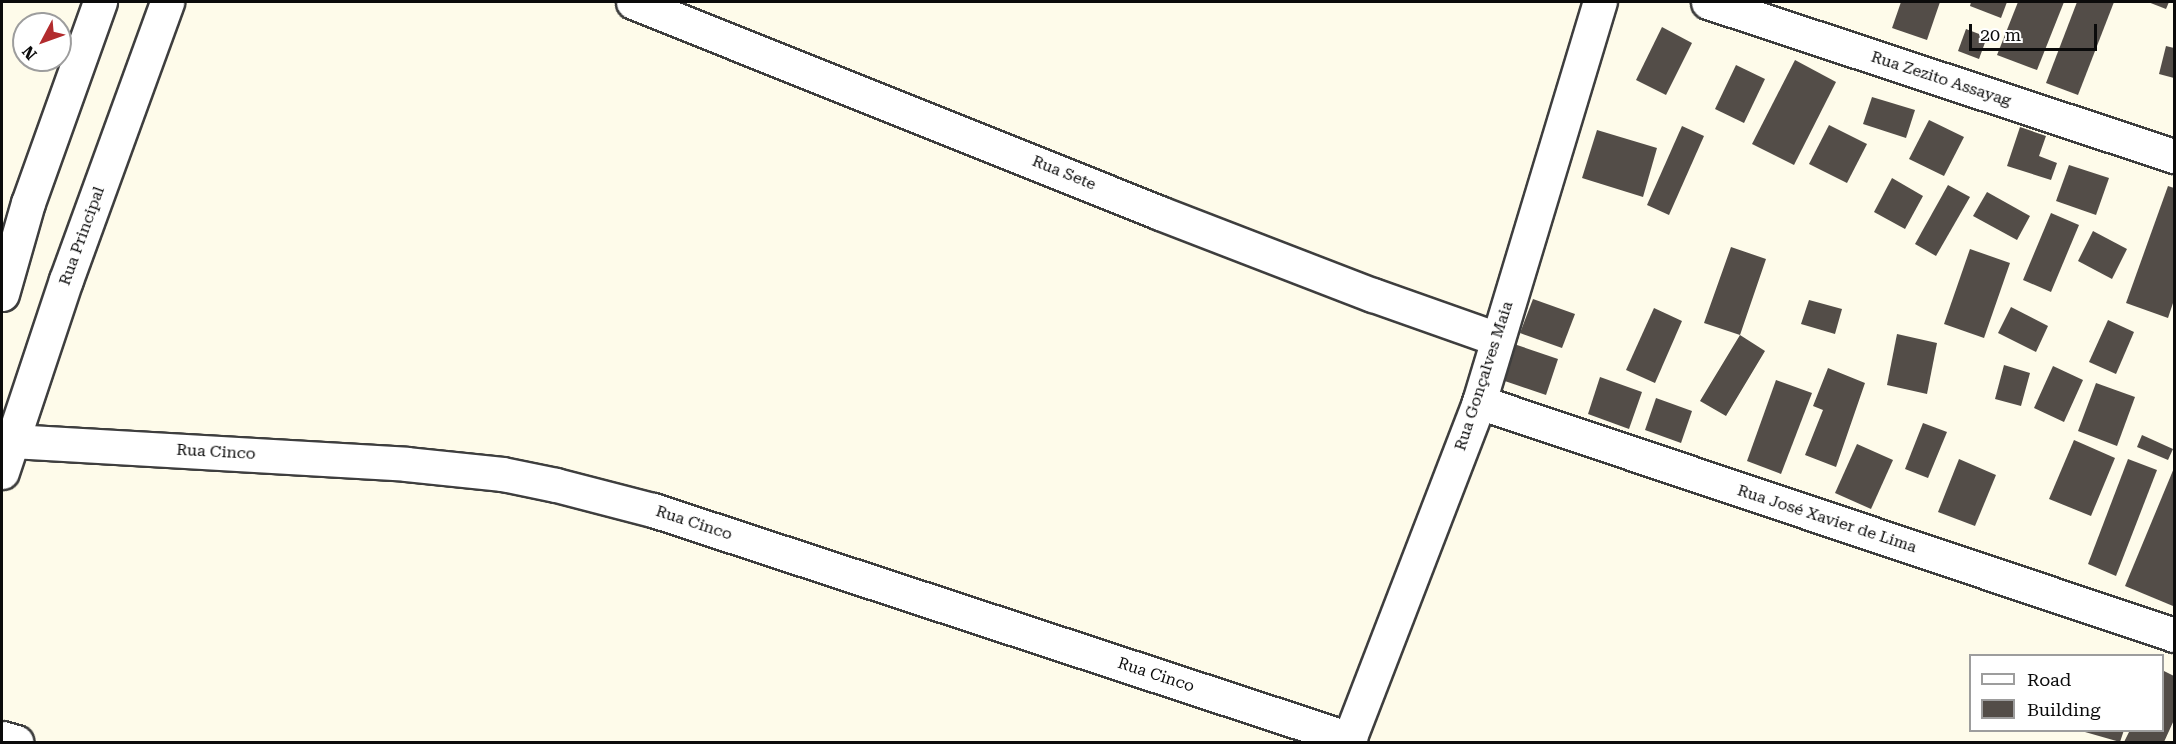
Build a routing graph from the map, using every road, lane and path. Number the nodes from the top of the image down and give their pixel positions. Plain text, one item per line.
1 (100, 2) edge
2 (167, 2) edge
3 (633, 2) edge
4 (1600, 2) edge
5 (1708, 2) edge
6 (2175, 156) edge
7 (15, 204) edge
8 (2, 294) edge
9 (1497, 339) junction
10 (1479, 402) junction
11 (12, 441) junction
12 (2, 472) edge
13 (2175, 635) edge
14 (2, 738) edge
15 (1349, 741) edge
16 (16, 742) edge

1 - 7 street
2 - 11 street, Rua Principal
3 - 9 street, Rua Sete
4 - 9 street, Rua Gonçalves Maia
5 - 6 street, Rua Zezito Assayag
7 - 8 street
9 - 10 street, Rua Gonçalves Maia
10 - 13 street, Rua José Xavier de Lima
10 - 15 street, Rua Gonçalves Maia
11 - 12 street, Rua Principal
11 - 15 street, Rua Cinco
14 - 16 street

